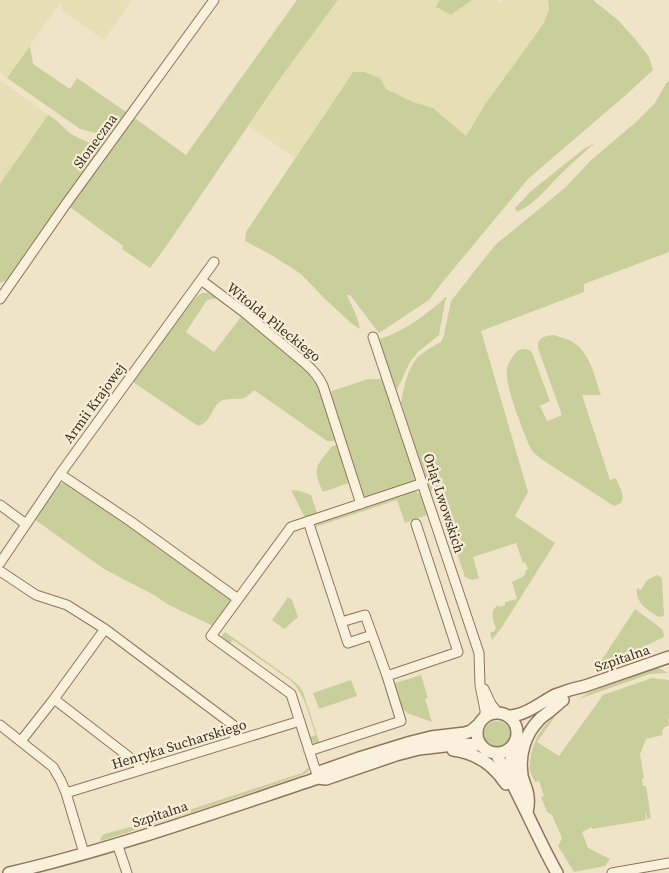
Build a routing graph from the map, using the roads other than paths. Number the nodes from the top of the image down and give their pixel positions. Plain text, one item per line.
1 (214, 0) edge
2 (214, 262) dead end
3 (201, 280) junction
4 (0, 299) edge
5 (373, 338) dead end
6 (60, 474) junction
7 (423, 483) junction
8 (361, 504) junction
9 (0, 505) edge
10 (308, 521) junction
11 (26, 524) junction
12 (416, 524) dead end
13 (0, 563) edge
14 (0, 571) edge
15 (238, 599) junction
16 (341, 622) junction
17 (105, 629) junction
18 (372, 635) junction
19 (669, 657) edge
20 (387, 676) junction
21 (480, 679) junction
22 (585, 686) junction
23 (54, 699) junction
24 (563, 700) junction
25 (503, 715) junction
26 (300, 721) junction
27 (481, 721) junction
28 (0, 724) edge
29 (235, 740) junction
30 (21, 741) junction
31 (515, 742) junction
32 (480, 745) junction
33 (434, 747) junction
34 (309, 751) junction
35 (496, 754) junction
36 (140, 770) junction
37 (318, 778) junction
38 (66, 794) junction
39 (528, 813) junction
40 (117, 843) junction
41 (84, 854) junction
42 (669, 863) edge
43 (9, 873) edge
44 (127, 873) edge
45 (557, 873) edge
46 (612, 873) edge

1 - 4 street, Słoneczna
2 - 3 street, Armii Krajowej
3 - 6 street, Armii Krajowej
3 - 8 street, Witolda Pileckiego
5 - 7 street, Orląt Lwowskich
6 - 11 street, Armii Krajowej
6 - 15 street
7 - 8 street
7 - 21 street, Orląt Lwowskich
8 - 10 street
9 - 11 street
10 - 15 street
10 - 16 street
11 - 13 street, Armii Krajowej
12 - 20 street
14 - 17 street
15 - 26 street
16 - 18 street
16 - 18 street
17 - 23 street
17 - 29 street
18 - 20 street
19 - 22 street, Szpitalna
20 - 34 street
21 - 25 street, Orląt Lwowskich
21 - 27 street, Orląt Lwowskich
22 - 24 street, Szpitalna
22 - 25 street, Szpitalna
23 - 30 street
23 - 36 street
24 - 31 street, Szpitalna
24 - 39 street
25 - 27 street
25 - 31 street
26 - 29 street, Henryka Sucharskiego
26 - 34 street
27 - 32 street
27 - 37 street, Szpitalna
28 - 30 street
29 - 36 street, Henryka Sucharskiego
30 - 38 street
31 - 35 street
31 - 39 street
32 - 33 street, Szpitalna
32 - 35 street
33 - 37 street, Szpitalna
33 - 39 street
34 - 37 street
35 - 39 street
36 - 38 street, Henryka Sucharskiego
37 - 40 street, Szpitalna
38 - 41 street
39 - 45 street
40 - 41 street, Szpitalna
40 - 44 street
41 - 43 street, Szpitalna
42 - 46 street

